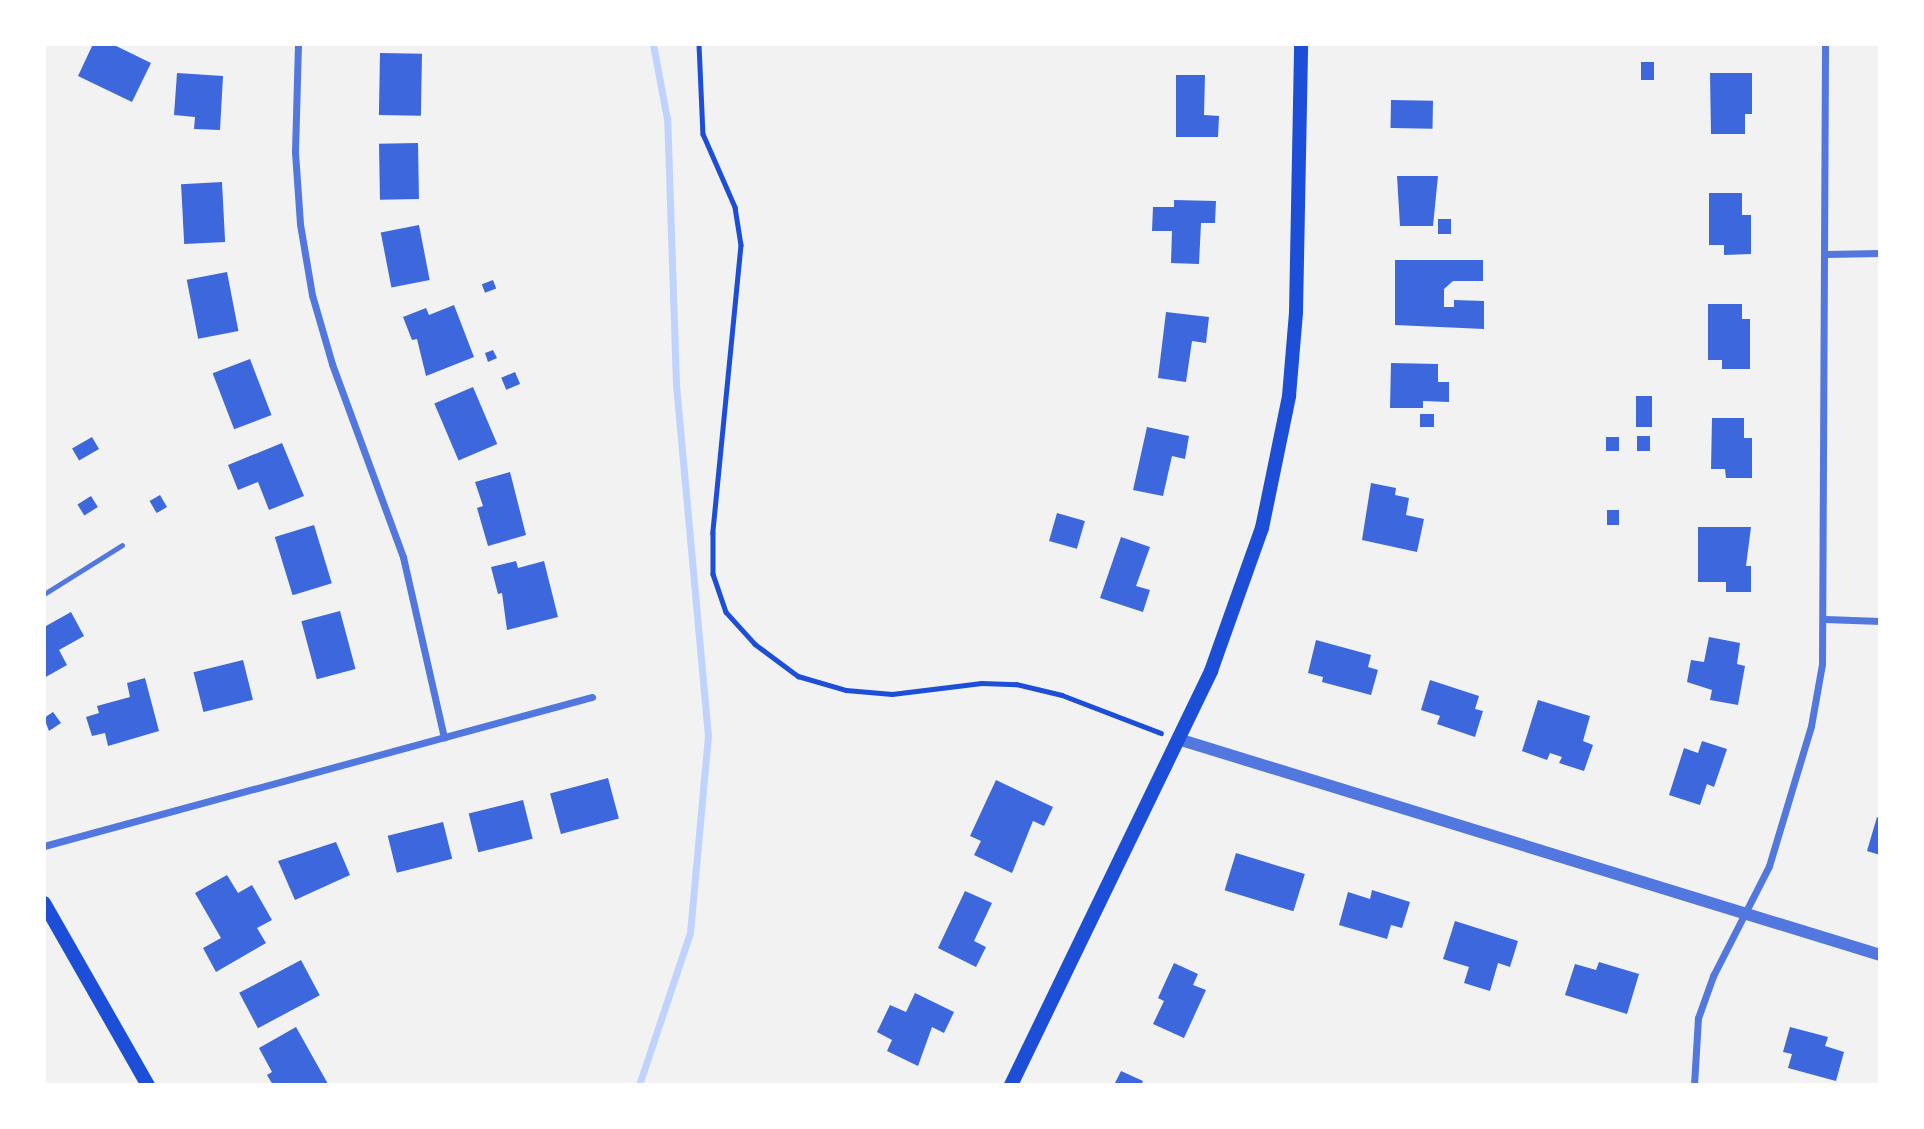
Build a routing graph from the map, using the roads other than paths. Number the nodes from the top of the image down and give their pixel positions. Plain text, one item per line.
1 (298, 44) edge
2 (1301, 44) edge
3 (1825, 44) edge
4 (1880, 253) edge
5 (1826, 254) junction
6 (122, 545) dead end
7 (44, 594) edge
8 (1825, 619) junction
9 (1880, 621) edge
10 (592, 697) dead end
11 (444, 737) junction
12 (1178, 739) junction
13 (44, 846) edge
14 (44, 904) edge
15 (1745, 915) junction
16 (1880, 955) edge
17 (148, 1085) edge
18 (1011, 1085) edge
19 (1694, 1085) edge

1 - 11 street
2 - 12 main road
3 - 5 street
4 - 5 street
5 - 8 street
6 - 7 lane
8 - 9 street
8 - 15 street
10 - 11 street
11 - 13 street
12 - 15 street
12 - 18 main road
14 - 17 main road
15 - 16 street
15 - 19 street

